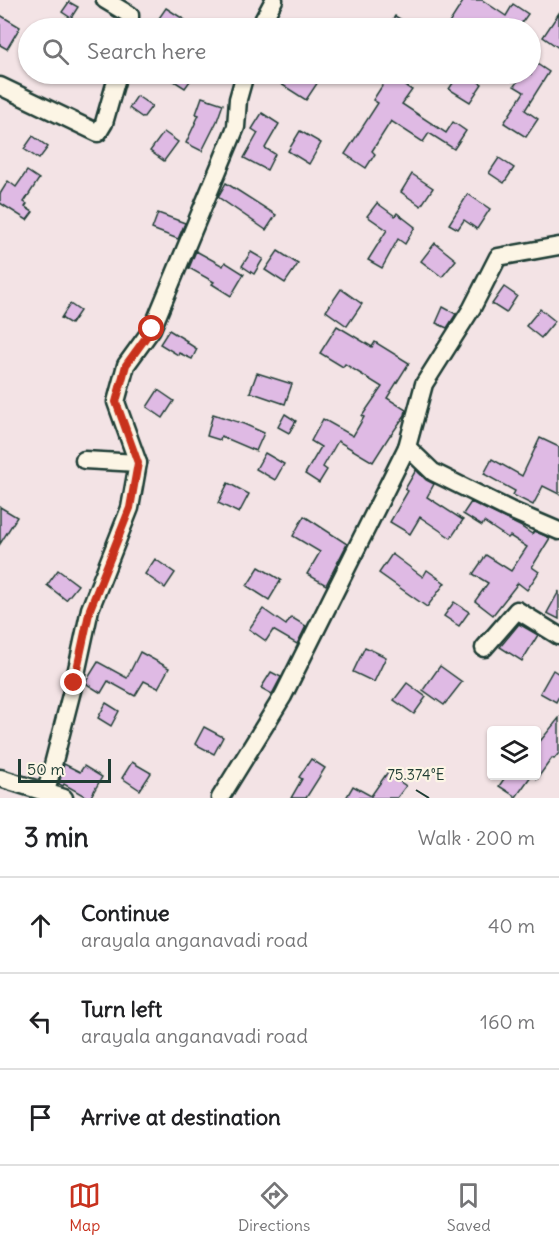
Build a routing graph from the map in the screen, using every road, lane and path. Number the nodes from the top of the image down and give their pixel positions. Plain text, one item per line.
1 (105, 0) edge
2 (274, 0) edge
3 (130, 18) edge
4 (264, 18) edge
5 (115, 84) edge
6 (242, 84) edge
7 (0, 86) edge
8 (559, 246) edge
9 (407, 447) junction
10 (84, 460) dead end
11 (138, 463) junction
12 (559, 531) edge
13 (559, 636) edge
14 (484, 648) dead end
15 (0, 778) edge
16 (46, 792) junction
17 (64, 798) edge
18 (220, 798) edge

1 - 3 street
2 - 4 street
5 - 7 street
6 - 11 street
8 - 9 street
9 - 12 street
9 - 18 street
10 - 11 street
11 - 16 street
13 - 14 street
15 - 16 street
16 - 17 street

